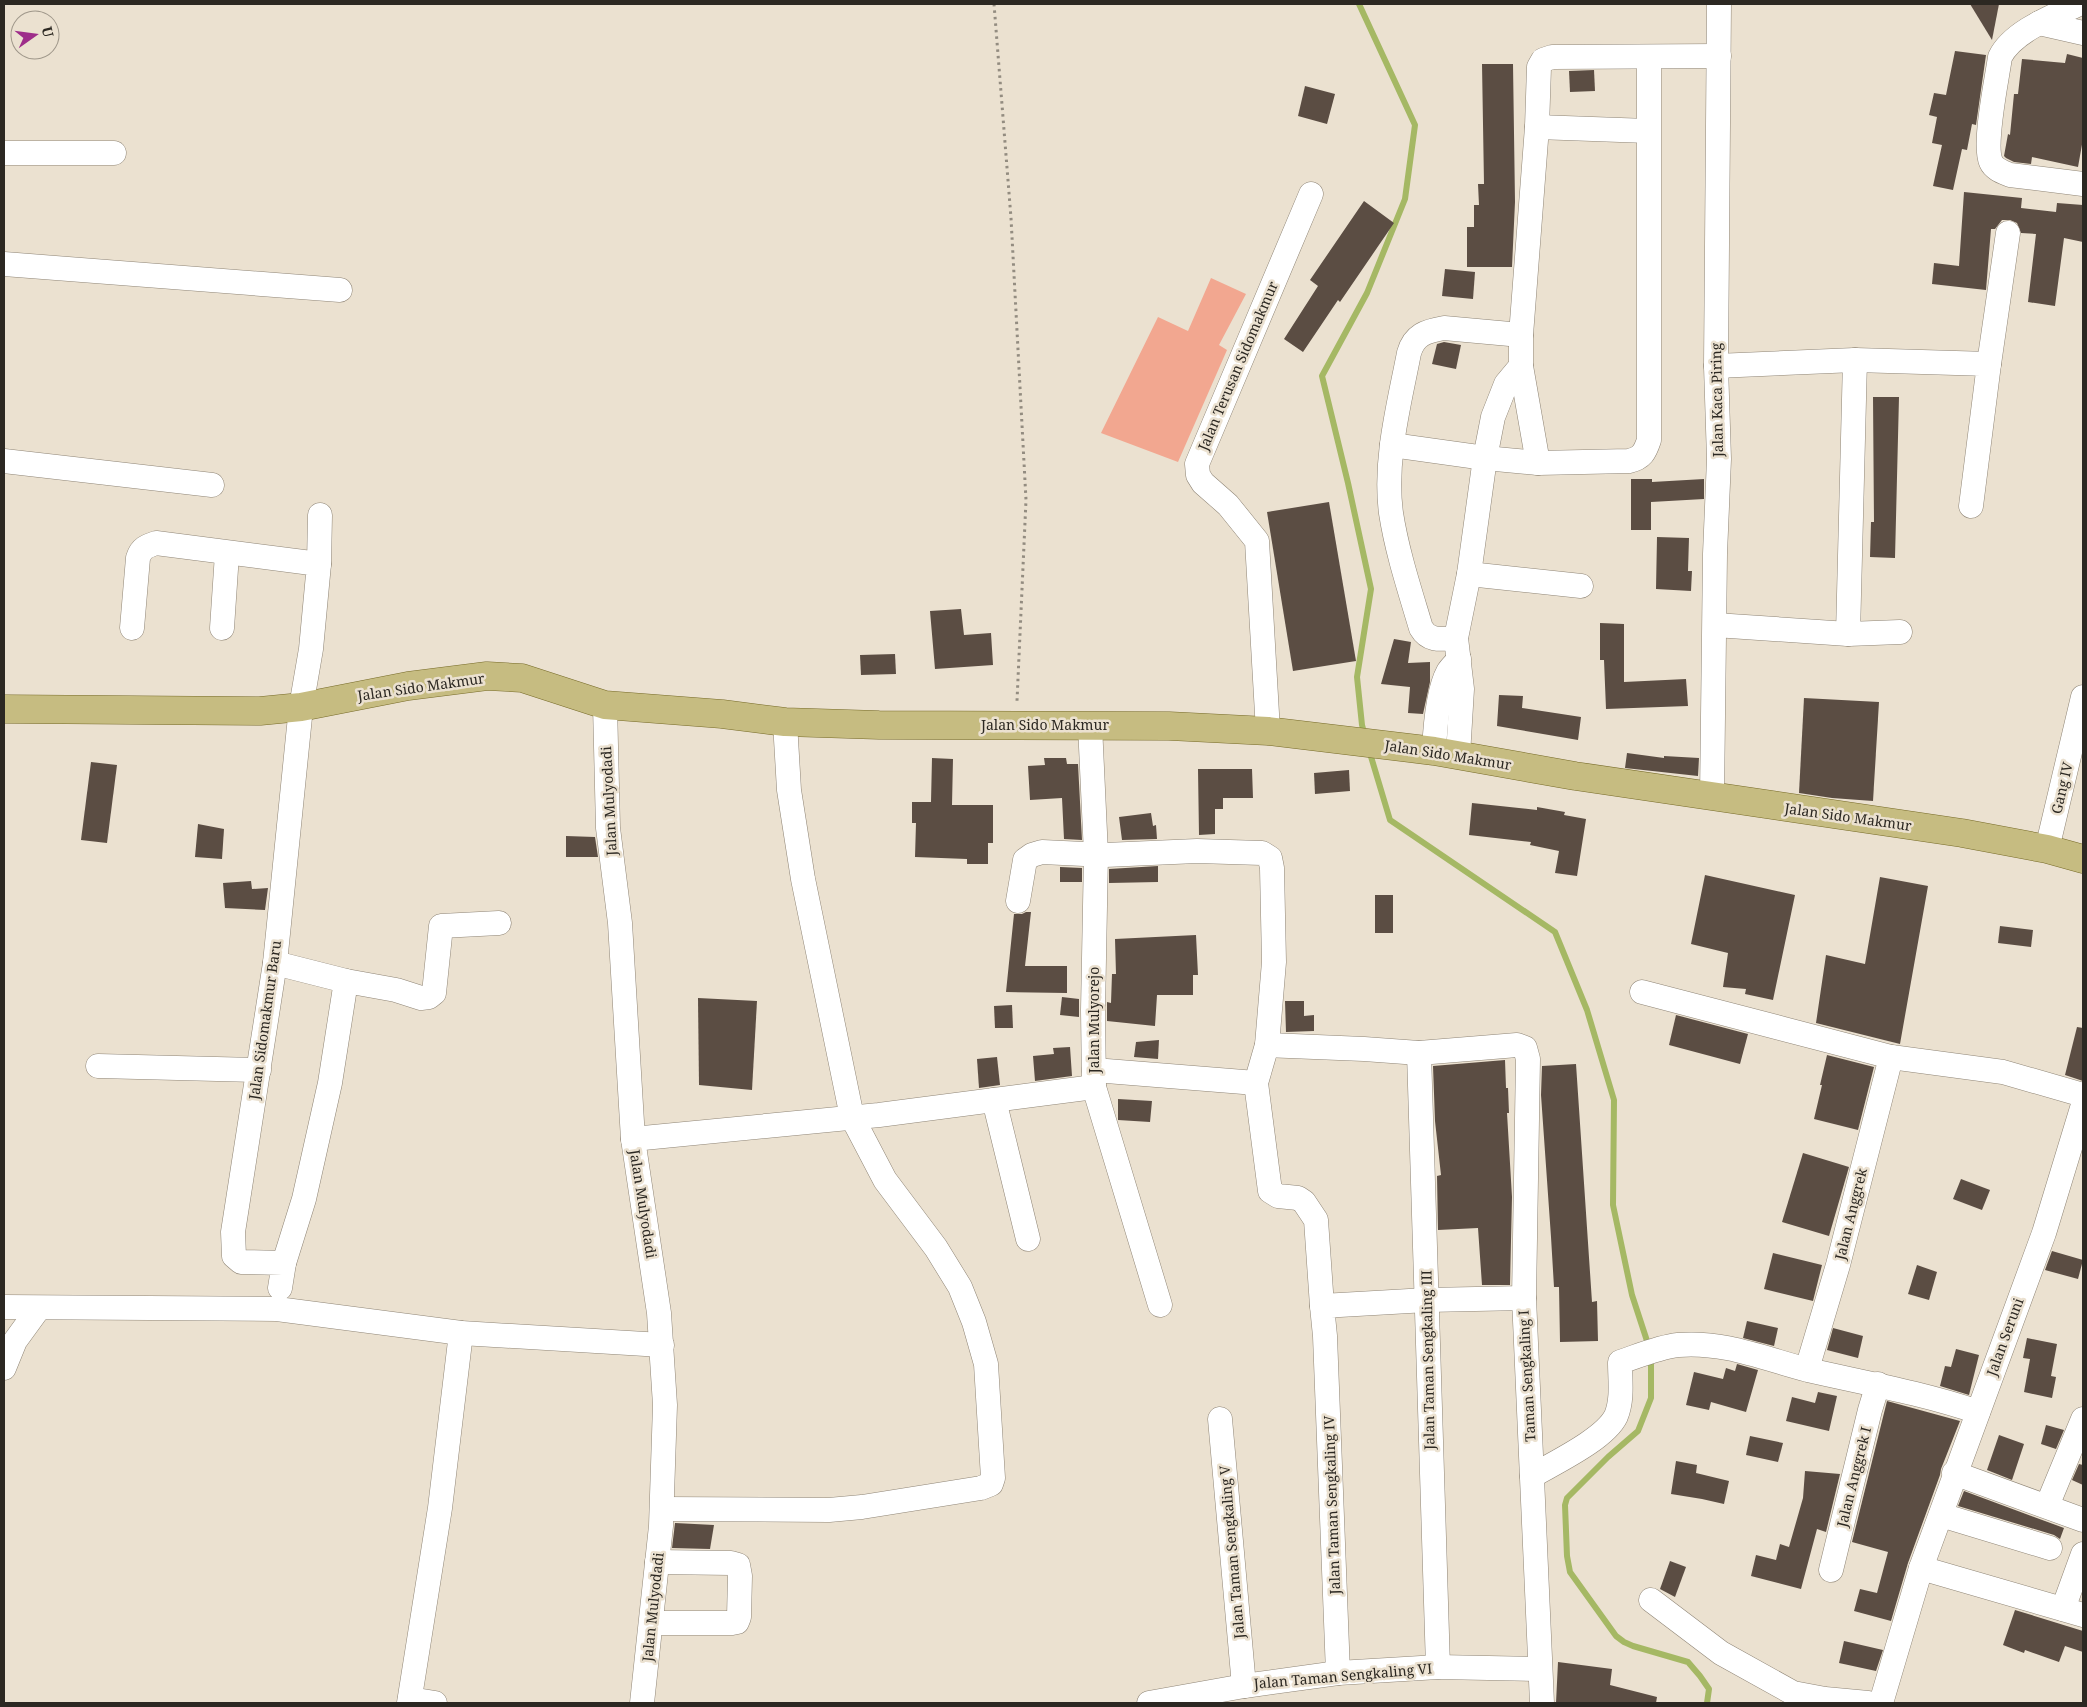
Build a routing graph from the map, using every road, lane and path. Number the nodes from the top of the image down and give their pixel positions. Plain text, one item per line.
1 (994, 4) edge
2 (1719, 4) edge
3 (2079, 4) edge
4 (2039, 23) junction
5 (2083, 33) edge
6 (1719, 56) junction
7 (1649, 57) junction
8 (1537, 127) junction
9 (1648, 131) junction
10 (4, 153) edge
11 (114, 153) dead end
12 (2083, 184) edge
13 (1311, 194) dead end
14 (2008, 233) dead end
15 (4, 264) edge
16 (340, 290) dead end
17 (1521, 335) junction
18 (1855, 360) junction
19 (1989, 364) junction
20 (1520, 366) junction
21 (1716, 366) junction
22 (1392, 445) junction
23 (1485, 458) junction
24 (4, 461) edge
25 (1538, 462) junction
26 (212, 485) dead end
27 (1971, 506) dead end
28 (320, 515) dead end
29 (227, 554) junction
30 (319, 564) junction
31 (1470, 574) junction
32 (1581, 586) dead end
33 (1715, 625) junction
34 (132, 628) dead end
35 (222, 628) dead end
36 (1900, 632) dead end
37 (1848, 634) junction
38 (1457, 649) junction
39 (2083, 697) edge
40 (605, 705) junction
41 (301, 707) junction
42 (4, 709) edge
43 (785, 722) junction
44 (1016, 725) junction
45 (1090, 725) junction
46 (1268, 731) junction
47 (1446, 753) junction
48 (1712, 797) junction
49 (2047, 849) junction
50 (1096, 854) junction
51 (2083, 859) edge
52 (1018, 901) dead end
53 (498, 923) dead end
54 (275, 963) junction
55 (346, 981) junction
56 (1642, 992) dead end
57 (1267, 1045) junction
58 (1419, 1054) junction
59 (1891, 1057) junction
60 (98, 1066) dead end
61 (260, 1070) junction
62 (1094, 1078) junction
63 (1256, 1083) junction
64 (2083, 1095) edge
65 (994, 1100) junction
66 (2083, 1105) edge
67 (861, 1116) junction
68 (633, 1139) junction
69 (1028, 1239) dead end
70 (284, 1263) junction
71 (280, 1288) dead end
72 (1524, 1298) junction
73 (1427, 1300) junction
74 (1160, 1305) dead end
75 (1322, 1306) junction
76 (4, 1307) edge
77 (39, 1308) junction
78 (461, 1333) junction
79 (662, 1345) junction
80 (4, 1368) edge
81 (1807, 1369) junction
82 (1878, 1384) junction
83 (1978, 1412) junction
84 (1220, 1418) dead end
85 (2083, 1419) edge
86 (1954, 1473) junction
87 (1532, 1476) junction
88 (2047, 1506) junction
89 (662, 1509) junction
90 (1941, 1515) junction
91 (2083, 1520) edge
92 (2050, 1548) dead end
93 (2083, 1554) edge
94 (657, 1562) junction
95 (1921, 1568) junction
96 (1831, 1570) dead end
97 (1651, 1600) dead end
98 (2073, 1612) edge
99 (652, 1623) junction
100 (1438, 1667) junction
101 (1539, 1670) junction
102 (1338, 1674) junction
103 (1244, 1686) junction
104 (410, 1701) edge
105 (435, 1703) edge
106 (642, 1703) edge
107 (1149, 1703) edge
108 (1542, 1703) edge
109 (1868, 1703) edge
110 (1881, 1703) edge

1 - 44 path
2 - 6 street, Jalan Kaca Piring
3 - 4 street
4 - 5 street
4 - 12 street
6 - 7 street
6 - 21 street, Jalan Kaca Piring
7 - 8 street
7 - 9 street
8 - 9 street
8 - 17 street
9 - 25 street
10 - 11 street
13 - 46 street, Jalan Terusan Sidomakmur
14 - 19 street
15 - 16 street
17 - 20 street
17 - 22 street
18 - 19 street
18 - 21 street
18 - 37 street
19 - 27 street
20 - 23 street
20 - 25 street
21 - 33 street, Jalan Kaca Piring
22 - 23 street
22 - 38 street
23 - 25 street
23 - 31 street
24 - 26 street
28 - 30 street, Jalan Sidomakmur Baru
29 - 30 street
29 - 34 street
29 - 35 street
30 - 41 street, Jalan Sidomakmur Baru
31 - 32 street
31 - 38 street
33 - 37 street
33 - 48 street, Jalan Kaca Piring
36 - 37 street
38 - 47 street
39 - 49 street, Gang IV
40 - 41 main road, Jalan Sido Makmur
40 - 43 main road, Jalan Sido Makmur
40 - 68 street, Jalan Mulyodadi
41 - 42 main road, Jalan Sido Makmur
41 - 54 street, Jalan Sidomakmur Baru
43 - 44 main road, Jalan Sido Makmur
43 - 67 street
44 - 45 main road, Jalan Sido Makmur
45 - 46 main road, Jalan Sido Makmur
45 - 50 street, Jalan Mulyorejo
46 - 47 main road, Jalan Sido Makmur
47 - 48 main road, Jalan Sido Makmur
48 - 49 main road, Jalan Sido Makmur
49 - 51 main road, Jalan Sido Makmur
50 - 52 street
50 - 57 street
50 - 62 street, Jalan Mulyorejo
53 - 55 street
54 - 55 street
54 - 61 street, Jalan Sidomakmur Baru
55 - 70 street
56 - 59 street
57 - 58 street
57 - 63 street
58 - 72 street, Taman Sengkaling I
58 - 73 street, Jalan Taman Sengkaling III
59 - 64 street
59 - 81 street, Jalan Anggrek
60 - 61 street
61 - 70 street, Jalan Sidomakmur Baru
62 - 63 street
62 - 65 street
62 - 74 street, Jalan Mulyorejo
63 - 75 street, Jalan Taman Sengkaling IV
65 - 67 street
65 - 69 street
66 - 83 street, Jalan Seruni
67 - 68 street
67 - 89 street
68 - 79 street, Jalan Mulyodadi
70 - 71 street
72 - 73 street
72 - 87 street, Taman Sengkaling I
73 - 75 street
73 - 100 street, Jalan Taman Sengkaling III
75 - 102 street, Jalan Taman Sengkaling IV
76 - 77 street
77 - 78 street
77 - 80 street
78 - 79 street
78 - 104 street
79 - 89 street, Jalan Mulyodadi
81 - 82 street
81 - 87 street
82 - 83 street
82 - 96 street, Jalan Anggrek I
83 - 86 street, Jalan Seruni
84 - 103 street, Jalan Taman Sengkaling V
85 - 88 street
86 - 88 street
86 - 90 street, Jalan Seruni
87 - 101 street, Taman Sengkaling I
88 - 91 street
89 - 94 street, Jalan Mulyodadi
90 - 92 street
90 - 95 street, Jalan Seruni
93 - 98 street
94 - 99 street, Jalan Mulyodadi
94 - 99 street
95 - 98 street
95 - 110 street, Jalan Seruni
97 - 109 street
99 - 106 street, Jalan Mulyodadi
100 - 101 street, Jalan Taman Sengkaling VI
100 - 102 street, Jalan Taman Sengkaling VI
101 - 108 street, Taman Sengkaling I
102 - 103 street, Jalan Taman Sengkaling VI
103 - 107 street, Jalan Taman Sengkaling VI
104 - 105 street

